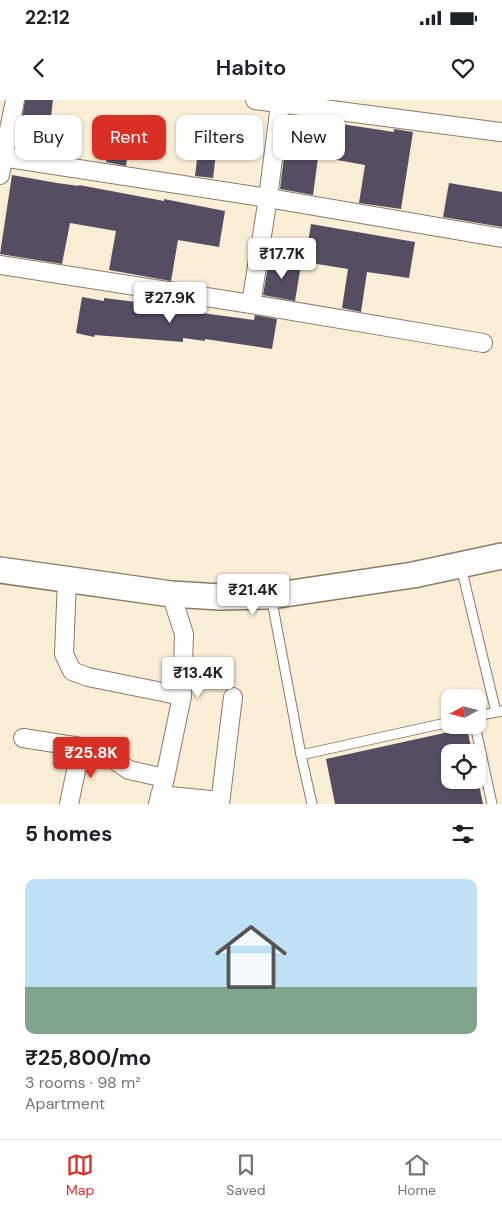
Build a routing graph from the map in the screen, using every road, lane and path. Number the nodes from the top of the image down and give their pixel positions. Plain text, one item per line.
1 (15, 100) edge
2 (255, 100) edge
3 (280, 104) junction
4 (500, 132) dead end
5 (2, 157) edge
6 (0, 175) edge
7 (268, 198) junction
8 (502, 238) edge
9 (0, 265) edge
10 (251, 304) junction
11 (483, 343) dead end
12 (502, 556) edge
13 (460, 564) junction
14 (0, 570) edge
15 (67, 579) junction
16 (171, 594) junction
17 (271, 596) junction
18 (182, 696) junction
19 (234, 697) dead end
20 (499, 712) edge
21 (486, 714) edge
22 (441, 724) edge
23 (477, 734) edge
24 (23, 738) dead end
25 (81, 748) junction
26 (301, 755) junction
27 (161, 792) edge
28 (220, 803) edge
29 (69, 804) edge
30 (312, 804) edge
31 (492, 804) edge

1 - 5 street
2 - 3 street
3 - 4 street
3 - 7 street
5 - 6 street
5 - 7 street
7 - 8 street
7 - 10 street
9 - 10 street
10 - 11 street
12 - 13 street
13 - 17 street
13 - 20 lane
14 - 15 street
15 - 16 street
15 - 18 street
16 - 17 street
16 - 18 street
17 - 26 lane
18 - 27 street
19 - 28 street
20 - 21 lane
22 - 26 lane
23 - 31 lane
24 - 25 street
25 - 27 street
25 - 29 street
26 - 30 lane
27 - 28 street

